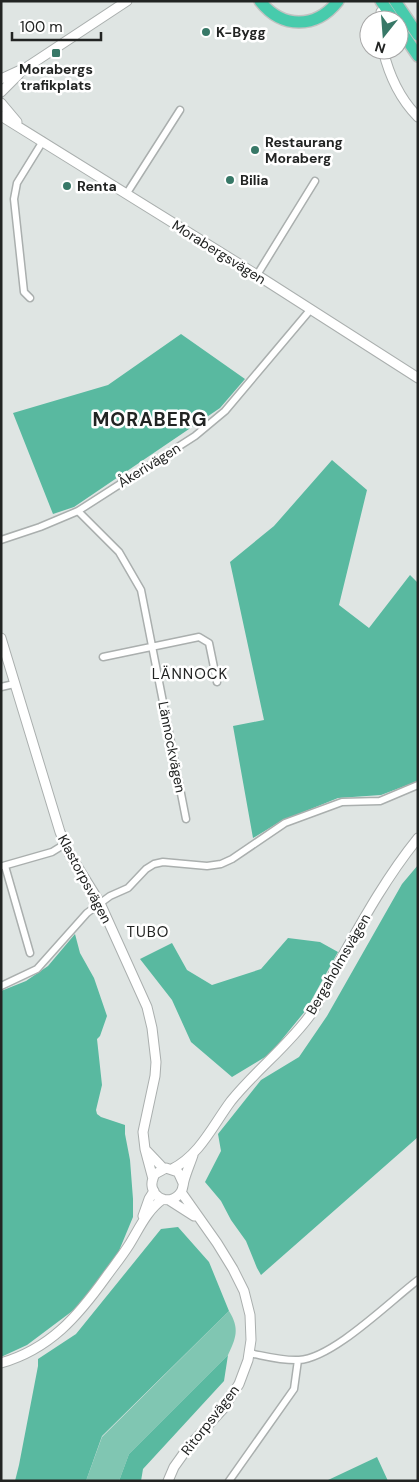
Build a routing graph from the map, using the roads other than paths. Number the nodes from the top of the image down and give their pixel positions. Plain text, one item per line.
1 (127, 1) edge
2 (260, 1) edge
3 (338, 1) edge
4 (395, 1) edge
5 (418, 35) edge
6 (409, 43) edge
7 (418, 56) edge
8 (385, 60) edge
9 (27, 67) junction
10 (1, 79) edge
11 (1, 92) edge
12 (1, 103) edge
13 (180, 110) dead end
14 (1, 116) edge
15 (418, 117) edge
16 (20, 126) junction
17 (43, 141) junction
18 (315, 181) dead end
19 (127, 194) junction
20 (257, 275) junction
21 (30, 298) dead end
22 (310, 309) junction
23 (418, 378) edge
24 (78, 511) junction
25 (1, 540) edge
26 (1, 638) edge
27 (152, 646) junction
28 (102, 657) dead end
29 (217, 682) dead end
30 (14, 684) junction
31 (1, 688) edge
32 (418, 785) edge
33 (186, 818) dead end
34 (418, 838) edge
35 (65, 844) junction
36 (3, 866) edge
37 (100, 902) junction
38 (30, 954) dead end
39 (1, 986) edge
40 (145, 1149) junction
41 (193, 1154) junction
42 (168, 1169) junction
43 (152, 1179) junction
44 (182, 1187) junction
45 (154, 1191) junction
46 (166, 1199) junction
47 (202, 1221) junction
48 (140, 1226) junction
49 (418, 1280) edge
50 (249, 1353) junction
51 (298, 1360) junction
52 (1, 1363) edge
53 (168, 1481) edge
54 (229, 1481) edge

1 - 9 street
2 - 3 highway
4 - 5 highway
6 - 7 highway
8 - 15 street
9 - 10 street
9 - 11 street
12 - 16 street, Morabergsvägen
13 - 19 street
14 - 16 street, Morabergsvägen
16 - 17 street, Morabergsvägen
17 - 19 street, Morabergsvägen
17 - 21 street
18 - 20 street
19 - 20 street, Morabergsvägen
20 - 22 street, Morabergsvägen
22 - 23 street, Morabergsvägen
22 - 24 street, Åkerivägen
24 - 25 street, Åkerivägen
24 - 27 street, Lännockvägen
26 - 30 street, Klastorpsvägen
27 - 28 street
27 - 29 street
27 - 33 street, Lännockvägen
30 - 31 street
30 - 35 street, Klastorpsvägen
32 - 37 street
34 - 41 street, Bergaholmsvägen
35 - 36 street
35 - 37 street, Klastorpsvägen
36 - 38 street
37 - 39 street
37 - 40 street, Klastorpsvägen
40 - 42 street
40 - 43 street, Klastorpsvägen
41 - 42 street, Bergaholmsvägen
41 - 44 street, Bergaholmsvägen
42 - 43 street, Bergaholmsvägen
42 - 44 street
43 - 45 street
44 - 46 street
44 - 47 street, Ritorpsvägen
45 - 46 street
45 - 48 street
46 - 47 street, Ritorpsvägen
46 - 48 street
47 - 50 street, Ritorpsvägen
48 - 52 street
49 - 51 street
50 - 51 street
50 - 53 street, Ritorpsvägen
51 - 54 street

